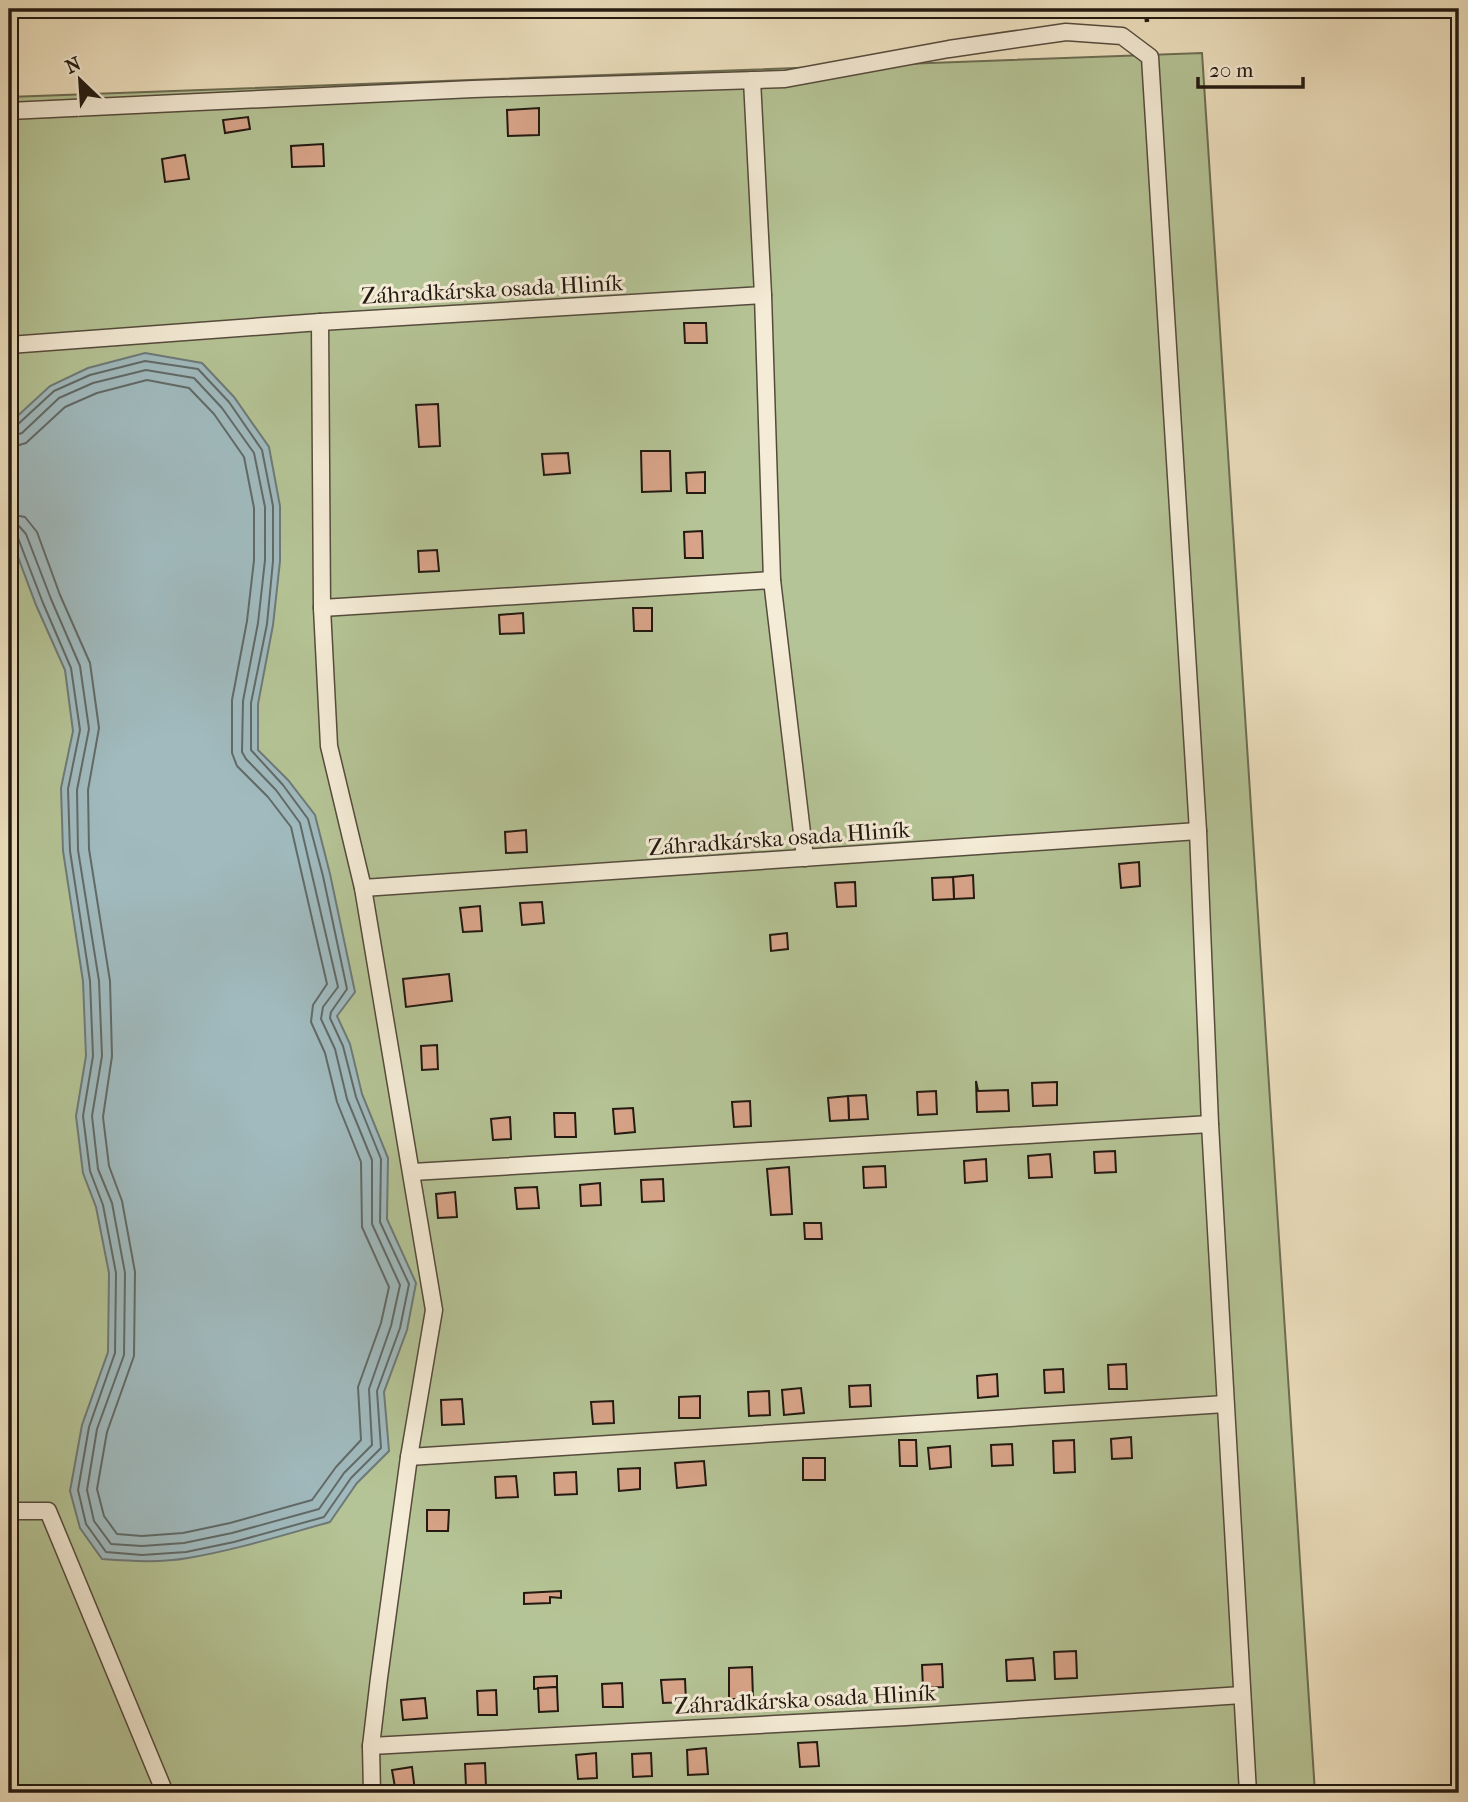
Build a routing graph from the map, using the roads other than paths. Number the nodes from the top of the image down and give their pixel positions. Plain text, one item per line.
1 (752, 80) junction
2 (9, 111) edge
3 (763, 295) junction
4 (320, 322) junction
5 (9, 345) edge
6 (772, 580) junction
7 (322, 608) junction
8 (1198, 831) junction
9 (805, 858) junction
10 (363, 888) junction
11 (1210, 1124) junction
12 (413, 1172) junction
13 (1225, 1404) junction
14 (409, 1457) junction
15 (9, 1511) edge
16 (1242, 1695) junction
17 (371, 1746) junction
18 (165, 1793) edge
19 (372, 1793) edge
20 (1248, 1793) edge

1 - 2 lane
1 - 3 lane
1 - 8 lane
3 - 4 lane, Záhradkárska osada Hliník
3 - 6 lane
4 - 5 lane, Záhradkárska osada Hliník
4 - 7 lane
6 - 7 lane
6 - 9 lane
7 - 10 lane
8 - 9 lane, Záhradkárska osada Hliník
8 - 11 lane
9 - 10 lane, Záhradkárska osada Hliník
10 - 12 lane
11 - 12 lane
11 - 13 lane
12 - 14 lane
13 - 14 lane
13 - 16 lane
14 - 17 lane
15 - 18 lane
16 - 17 lane, Záhradkárska osada Hliník
16 - 20 lane
17 - 19 lane

